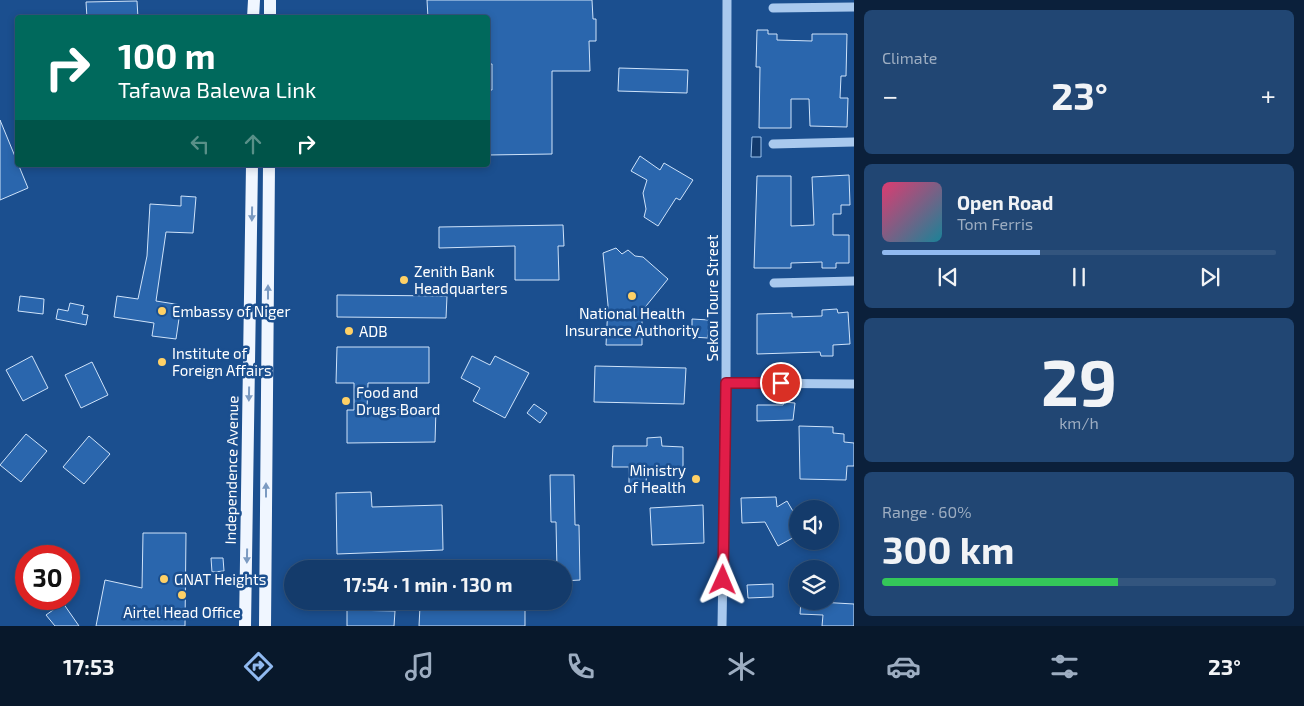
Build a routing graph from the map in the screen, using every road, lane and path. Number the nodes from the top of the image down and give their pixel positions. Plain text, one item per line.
1 (254, 0) edge
2 (270, 0) edge
3 (726, 0) edge
4 (854, 7) edge
5 (773, 8) dead end
6 (253, 15) edge
7 (270, 15) edge
8 (854, 142) edge
9 (773, 144) dead end
10 (252, 167) edge
11 (269, 167) edge
12 (854, 281) edge
13 (774, 283) dead end
14 (726, 383) junction
15 (854, 384) edge
16 (246, 626) edge
17 (265, 626) edge
18 (722, 626) edge

1 - 6 main road
2 - 7 main road
3 - 14 street, Sekou Toure Street
4 - 5 street
8 - 9 street
10 -> 16 main road, Independence Avenue
17 -> 11 main road
12 - 13 street
14 - 15 street
14 - 18 street, Sekou Toure Street

